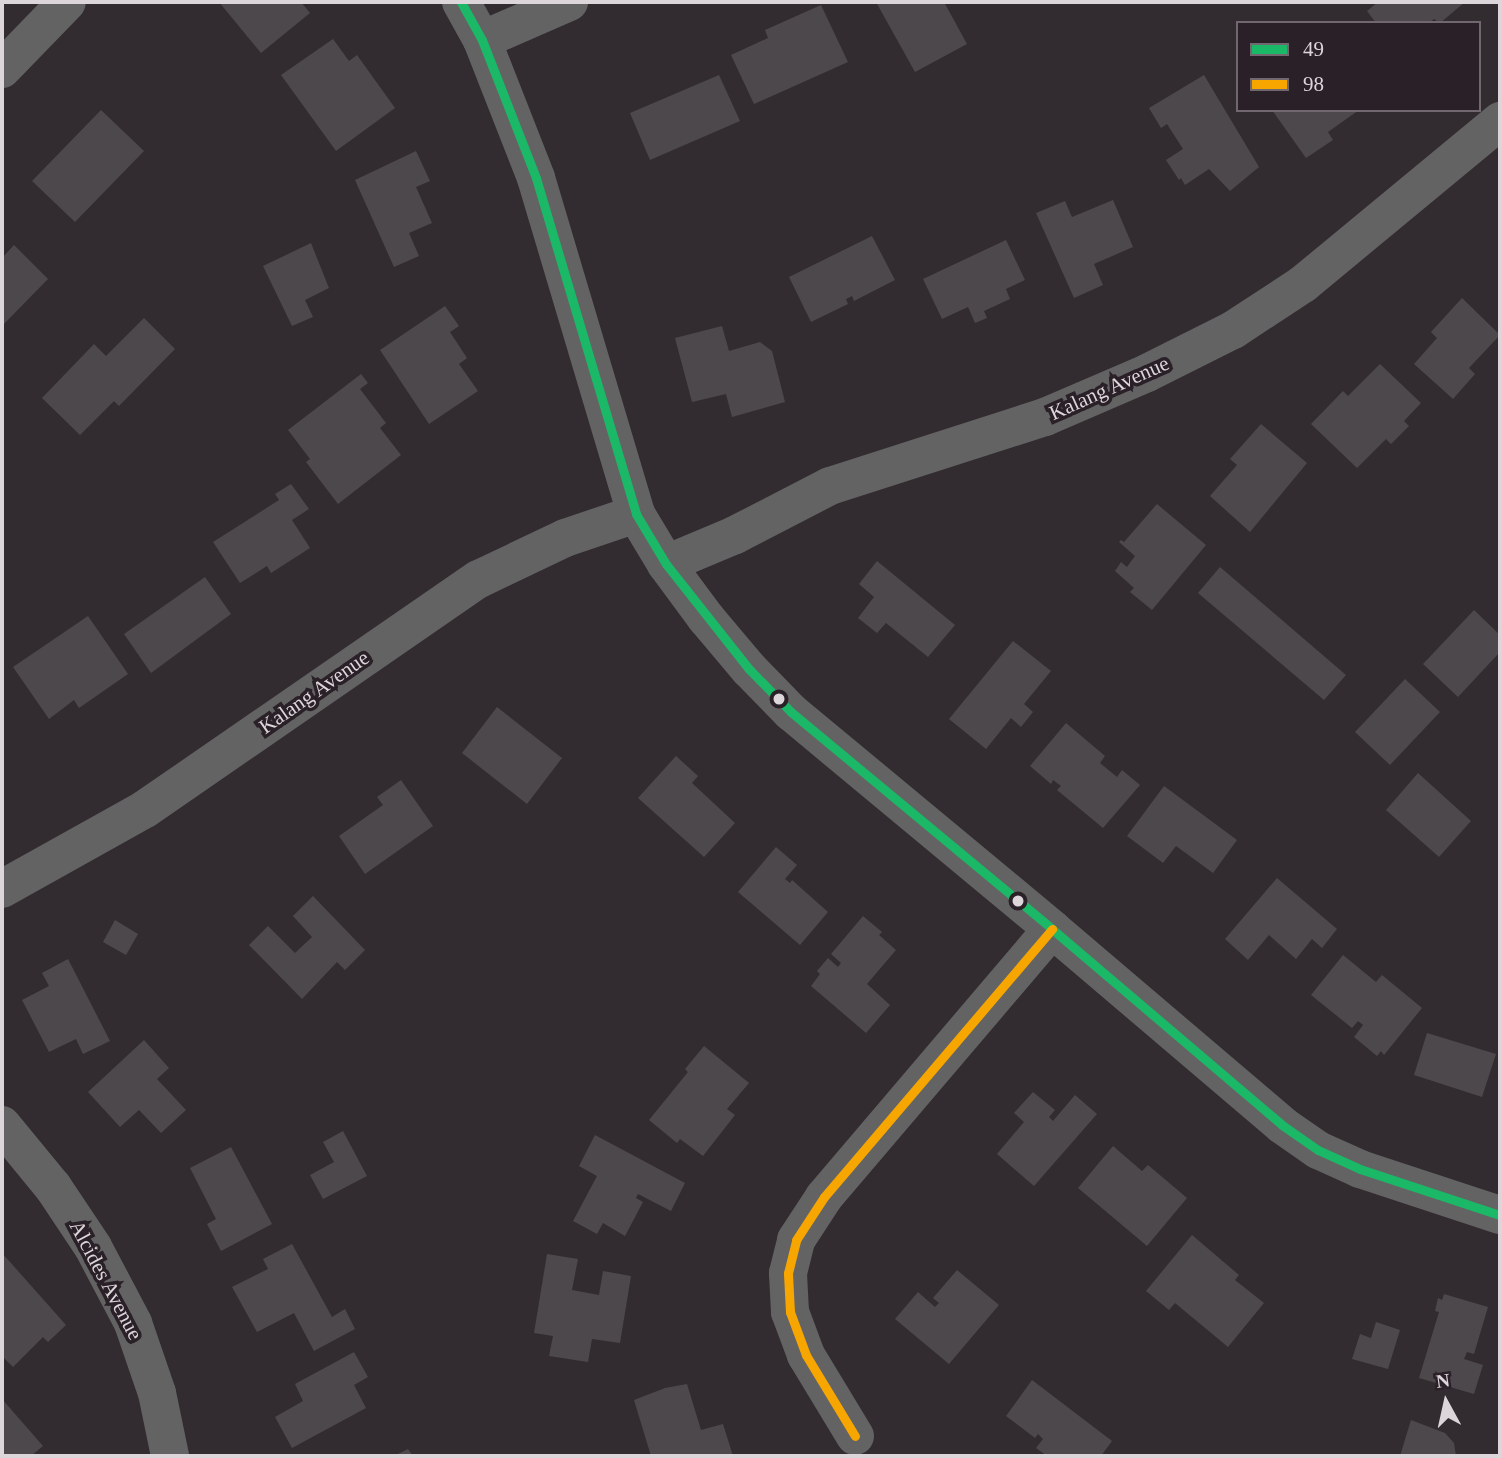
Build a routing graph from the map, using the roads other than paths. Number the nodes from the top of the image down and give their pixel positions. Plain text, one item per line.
1 (68, 2) edge
2 (461, 2) edge
3 (569, 2) edge
4 (482, 40) junction
5 (2, 69) edge
6 (1500, 121) edge
7 (636, 514) junction
8 (666, 564) junction
9 (2, 889) edge
10 (1052, 929) junction
11 (2, 1125) edge
12 (1500, 1214) edge
13 (855, 1436) dead end
14 (170, 1456) edge

1 - 5 street
2 - 4 street
3 - 4 street
4 - 7 street
6 - 8 street, Kalang Avenue
7 - 8 street
7 - 9 street, Kalang Avenue
8 - 10 street
10 - 12 street
10 - 13 street
11 - 14 street, Alcides Avenue

